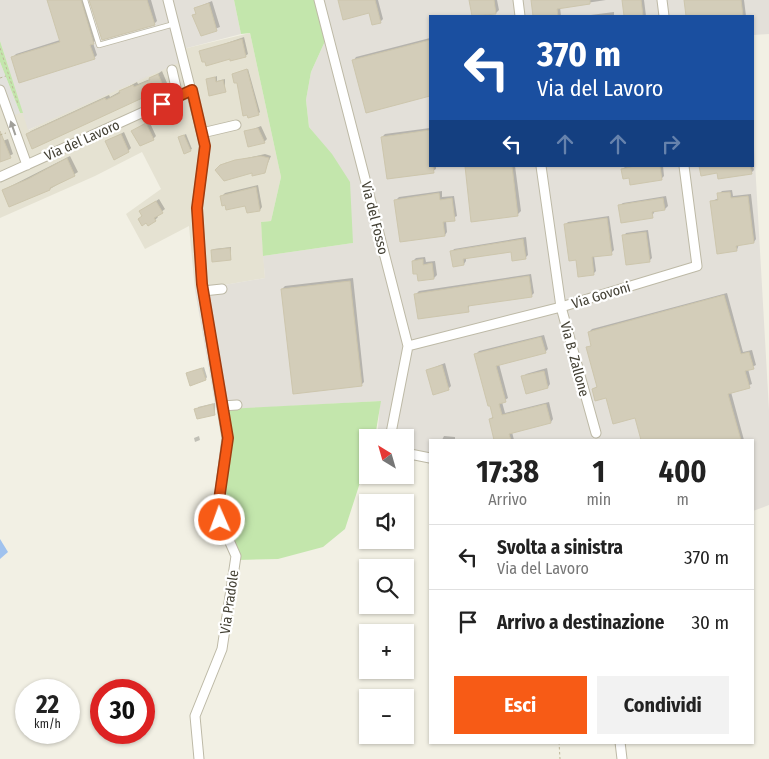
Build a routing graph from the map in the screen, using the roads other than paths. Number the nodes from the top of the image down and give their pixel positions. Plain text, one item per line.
1 (85, 0) edge
2 (168, 0) edge
3 (318, 0) edge
4 (518, 0) edge
5 (662, 0) edge
6 (520, 15) edge
7 (664, 15) edge
8 (174, 24) junction
9 (172, 70) dead end
10 (0, 90) edge
11 (192, 90) junction
12 (178, 96) junction
13 (236, 125) dead end
14 (202, 133) junction
15 (27, 165) junction
16 (541, 167) edge
17 (684, 167) edge
18 (0, 177) edge
19 (222, 289) dead end
20 (203, 291) junction
21 (561, 307) junction
22 (408, 346) junction
23 (237, 405) dead end
24 (222, 406) junction
25 (392, 429) edge
26 (596, 433) dead end
27 (414, 455) edge
28 (429, 458) edge
29 (620, 744) edge
30 (199, 759) edge
31 (622, 759) edge

1 - 8 lane
2 - 8 street, Via Pradole
3 - 22 street, Via del Fosso
4 - 6 street
5 - 7 street
8 - 11 street, Via Pradole
9 - 12 street
15 -> 10 street
11 - 12 street, Via del Lavoro
11 - 14 street, Via Pradole
12 - 15 street, Via del Lavoro
13 - 14 street
14 - 20 street, Via Pradole
15 - 18 street, Via del Lavoro
16 - 21 street, Via B. Zallone
17 - 21 street, Via Govoni
19 - 20 street
20 - 24 street, Via Pradole
21 - 22 street, Via Govoni
21 - 26 street, Via B. Zallone
22 - 25 street, Via del Fosso
23 - 24 street
24 - 30 street, Via Pradole
27 - 28 street
29 - 31 street

